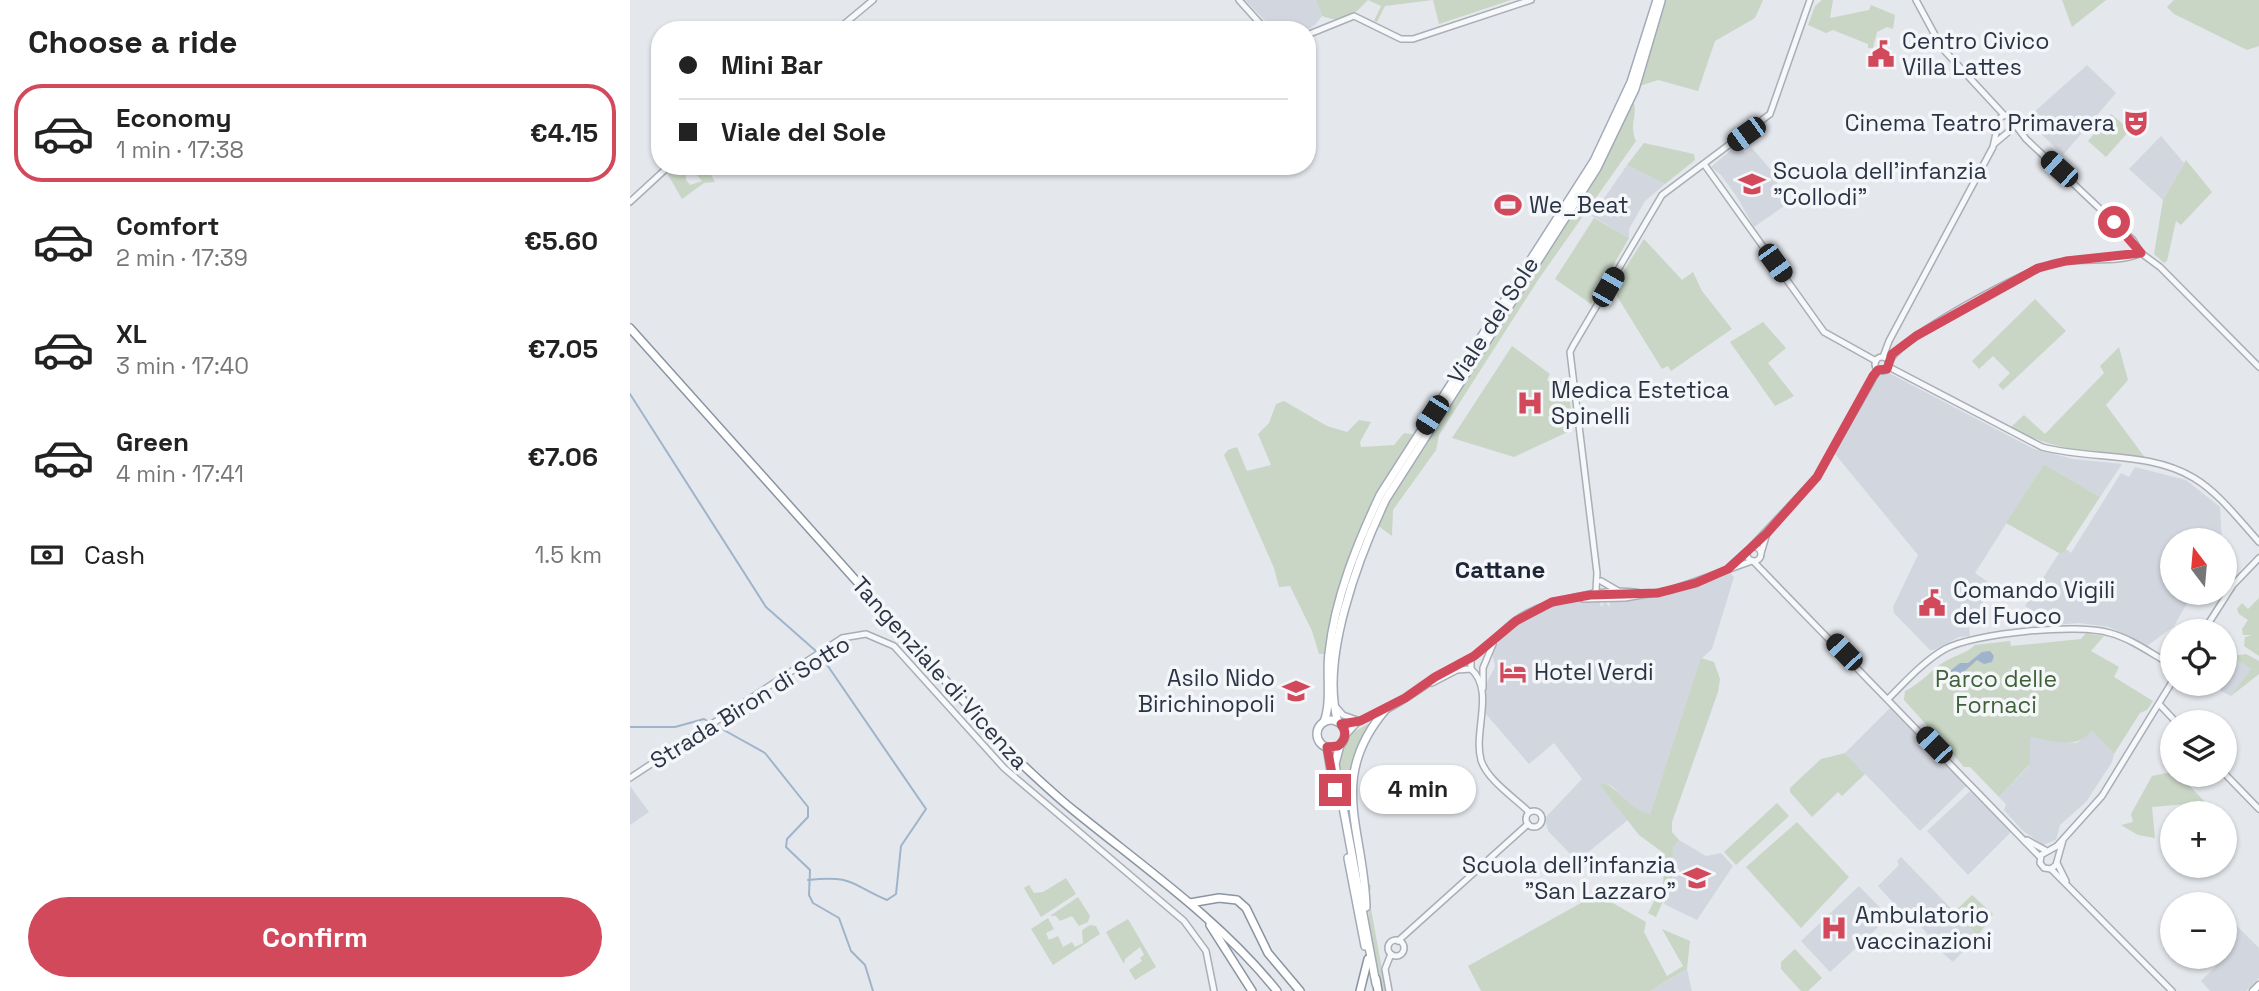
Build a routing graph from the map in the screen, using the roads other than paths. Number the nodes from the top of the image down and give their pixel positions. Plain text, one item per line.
1 (873, 0) edge
2 (1239, 0) edge
3 (1531, 0) edge
4 (1659, 0) edge
5 (1810, 0) edge
6 (1916, 0) edge
7 (848, 21) edge
8 (1258, 21) edge
9 (1316, 31) edge
10 (1992, 105) junction
11 (2004, 115) junction
12 (2014, 123) junction
13 (1998, 124) junction
14 (2008, 131) junction
15 (2026, 139) junction
16 (1994, 144) junction
17 (1704, 164) junction
18 (659, 175) edge
19 (630, 202) edge
20 (2141, 253) junction
21 (630, 327) edge
22 (1883, 358) junction
23 (1876, 360) junction
24 (1889, 364) junction
25 (2259, 367) edge
26 (1878, 370) junction
27 (1767, 533) junction
28 (2259, 542) edge
29 (1749, 549) junction
30 (1761, 554) junction
31 (2259, 558) edge
32 (1753, 561) junction
33 (1728, 569) junction
34 (1765, 570) junction
35 (1597, 573) junction
36 (1601, 581) junction
37 (1623, 593) junction
38 (1601, 594) junction
39 (1646, 594) junction
40 (1590, 595) junction
41 (1570, 599) junction
42 (2211, 619) edge
43 (1494, 641) junction
44 (1472, 657) junction
45 (2160, 658) edge
46 (1484, 666) junction
47 (1472, 670) junction
48 (1426, 685) junction
49 (1482, 696) junction
50 (2164, 696) edge
51 (1889, 698) junction
52 (1334, 704) junction
53 (2159, 704) junction
54 (1387, 708) junction
55 (2165, 710) edge
56 (1360, 721) junction
57 (1324, 722) junction
58 (1339, 723) junction
59 (1345, 736) junction
60 (1340, 745) junction
61 (1327, 747) junction
62 (630, 778) edge
63 (2237, 786) edge
64 (2259, 809) edge
65 (1529, 812) junction
66 (1528, 824) junction
67 (2024, 838) junction
68 (2063, 840) junction
69 (2048, 851) junction
70 (2040, 858) junction
71 (2057, 859) junction
72 (2051, 869) junction
73 (2066, 881) junction
74 (1188, 902) junction
75 (1204, 915) junction
76 (1366, 925) junction
77 (1398, 941) junction
78 (1391, 954) junction
79 (1368, 959) junction
80 (2259, 985) edge
81 (1214, 991) edge
82 (1252, 991) edge
83 (1277, 991) edge
84 (1300, 991) edge
85 (1360, 991) edge
86 (1375, 991) edge
87 (1390, 991) edge
88 (2172, 991) edge
89 (2253, 991) edge

1 - 7 street
2 - 8 street
3 - 9 street
4 - 52 main road, Viale del Sole
4 - 57 main road, Viale del Sole
5 - 17 street
6 - 10 street
10 - 11 street
10 - 13 street
11 - 12 street
11 - 13 street
12 - 14 street
12 - 15 street
13 - 14 street
13 - 16 street
14 - 15 street
14 - 16 street
15 - 20 street
16 - 22 street
17 - 23 street
17 - 35 street
18 - 19 street
20 - 24 street
20 - 25 street
21 - 74 main road, Tangenziale di Vicenza
22 - 23 street
22 - 24 street
23 - 26 street
24 - 26 street
24 - 28 street
26 - 27 street
27 - 29 street
27 - 30 street
29 - 30 street
29 - 32 street
29 - 33 street
30 - 32 street
30 - 34 street
31 - 42 street
32 - 33 street
32 - 34 street
33 - 39 street
34 - 51 street
35 - 36 street
35 - 40 street
36 - 37 street
36 - 38 street
37 - 38 street
37 - 39 street
38 - 40 street
39 - 41 street
40 - 41 street
41 - 43 street
43 - 44 street
43 - 46 street
44 - 46 street
44 - 47 street
44 - 48 street
45 - 51 street
46 - 47 street
46 - 49 street
47 - 48 street
47 - 49 street
48 - 54 street
49 - 65 street
50 - 53 street
51 - 67 street
52 - 56 street
52 - 58 main road, Viale del Sole
53 - 55 street
53 - 68 street
54 - 56 street
54 - 76 main road
56 - 58 street
56 - 59 street
57 - 58 main road
57 - 61 main road, Viale del Sole
58 - 59 main road
59 - 60 main road
60 - 61 main road
60 - 76 main road
61 - 79 main road, Viale del Sole
62 - 81 street, Strada Biron di Sotto
63 - 64 street
65 - 66 street
65 - 66 street
66 - 77 street
67 - 69 street
67 - 70 street
68 - 69 street
68 - 71 street
69 - 70 street
69 - 71 street
70 - 72 street
71 - 72 street
71 - 73 street
72 - 73 street
73 - 88 street
74 - 75 main road, Tangenziale di Vicenza
74 - 84 main road
75 - 82 main road
75 - 83 main road, Tangenziale di Vicenza
76 - 86 main road
77 - 78 street
77 - 78 street
78 - 87 street
79 - 85 main road
79 - 86 main road, Viale del Sole
80 - 89 main road

